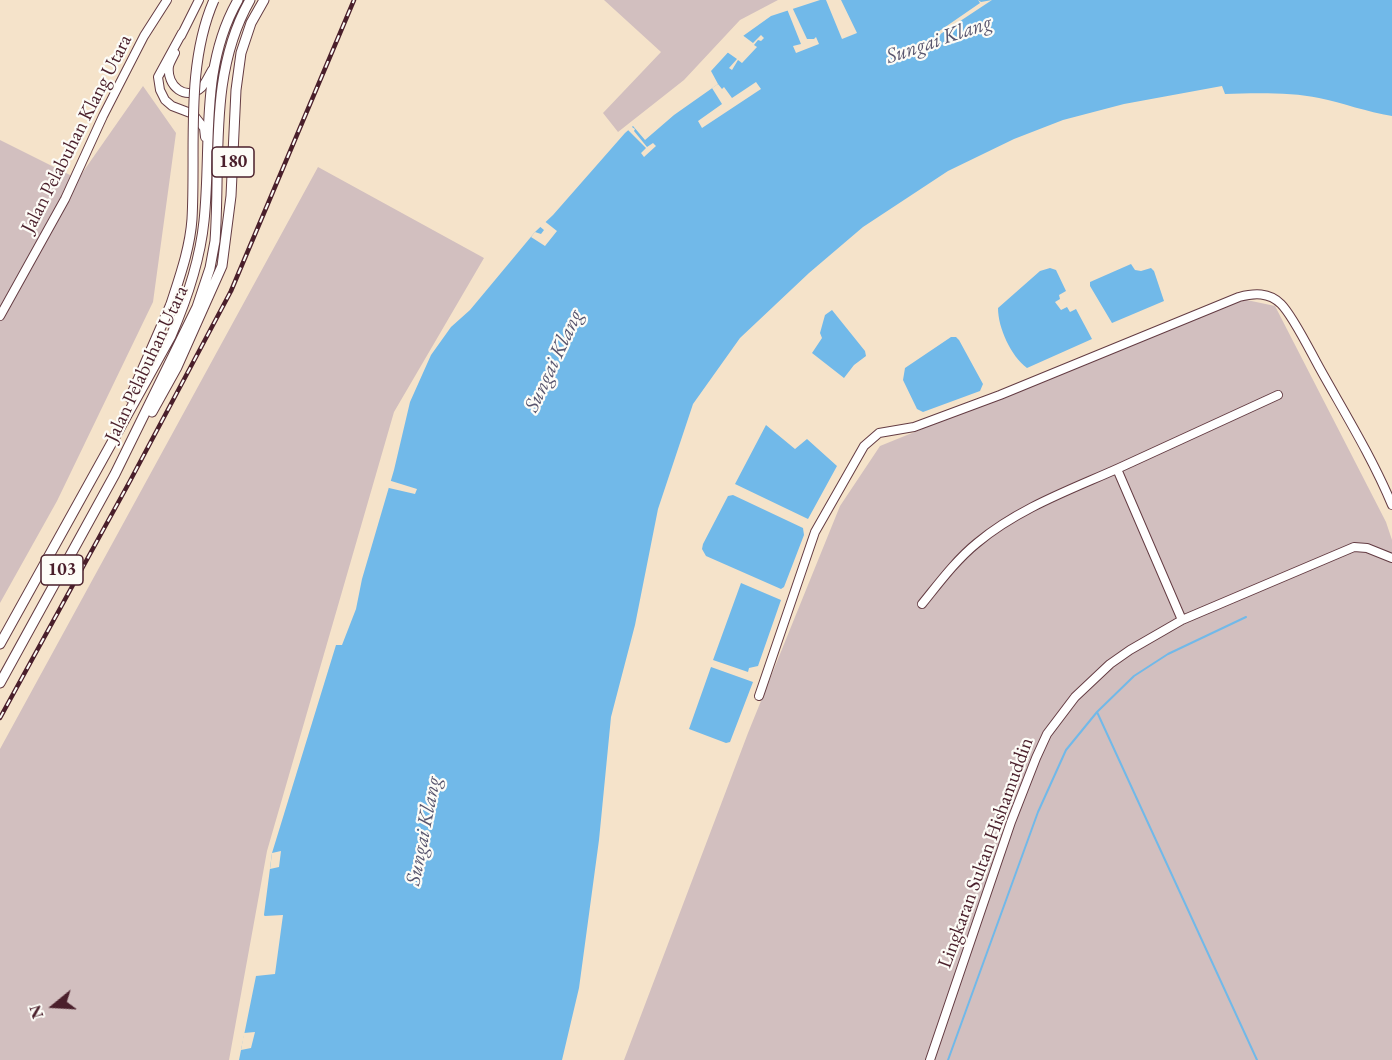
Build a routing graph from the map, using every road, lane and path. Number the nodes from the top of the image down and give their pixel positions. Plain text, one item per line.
1 (167, 0) edge
2 (199, 0) edge
3 (214, 0) edge
4 (238, 0) edge
5 (250, 0) edge
6 (264, 0) edge
7 (182, 33) junction
8 (212, 70) junction
9 (208, 153) junction
10 (0, 316) edge
11 (1278, 395) dead end
12 (110, 444) junction
13 (123, 457) junction
14 (1117, 469) junction
15 (1392, 505) edge
16 (1392, 558) edge
17 (922, 604) dead end
18 (1182, 620) junction
19 (0, 644) edge
20 (0, 682) edge
21 (759, 696) dead end
22 (930, 1060) edge

1 - 10 street, Jalan Pelabuhan Klang Utara
2 - 7 street
3 - 12 main road, 180, bridge
4 - 8 main road, Jalan Pelabuhan Utara / 103
5 - 13 main road, Jalan Pelabuhan Utara / 103
6 - 13 main road, 180
7 - 8 street
7 - 9 street
8 - 9 main road, Jalan Pelabuhan Utara / 103
9 - 12 main road, Jalan Pelabuhan Utara / 103
11 - 14 street
12 - 19 main road, Jalan Pelabuhan Utara / 103
13 - 20 main road, Jalan Pelabuhan Utara / 103
14 - 17 street
14 - 18 street
15 - 21 street
16 - 18 street, Lingkaran Sultan Hishamuddin
18 - 22 street, Lingkaran Sultan Hishamuddin

